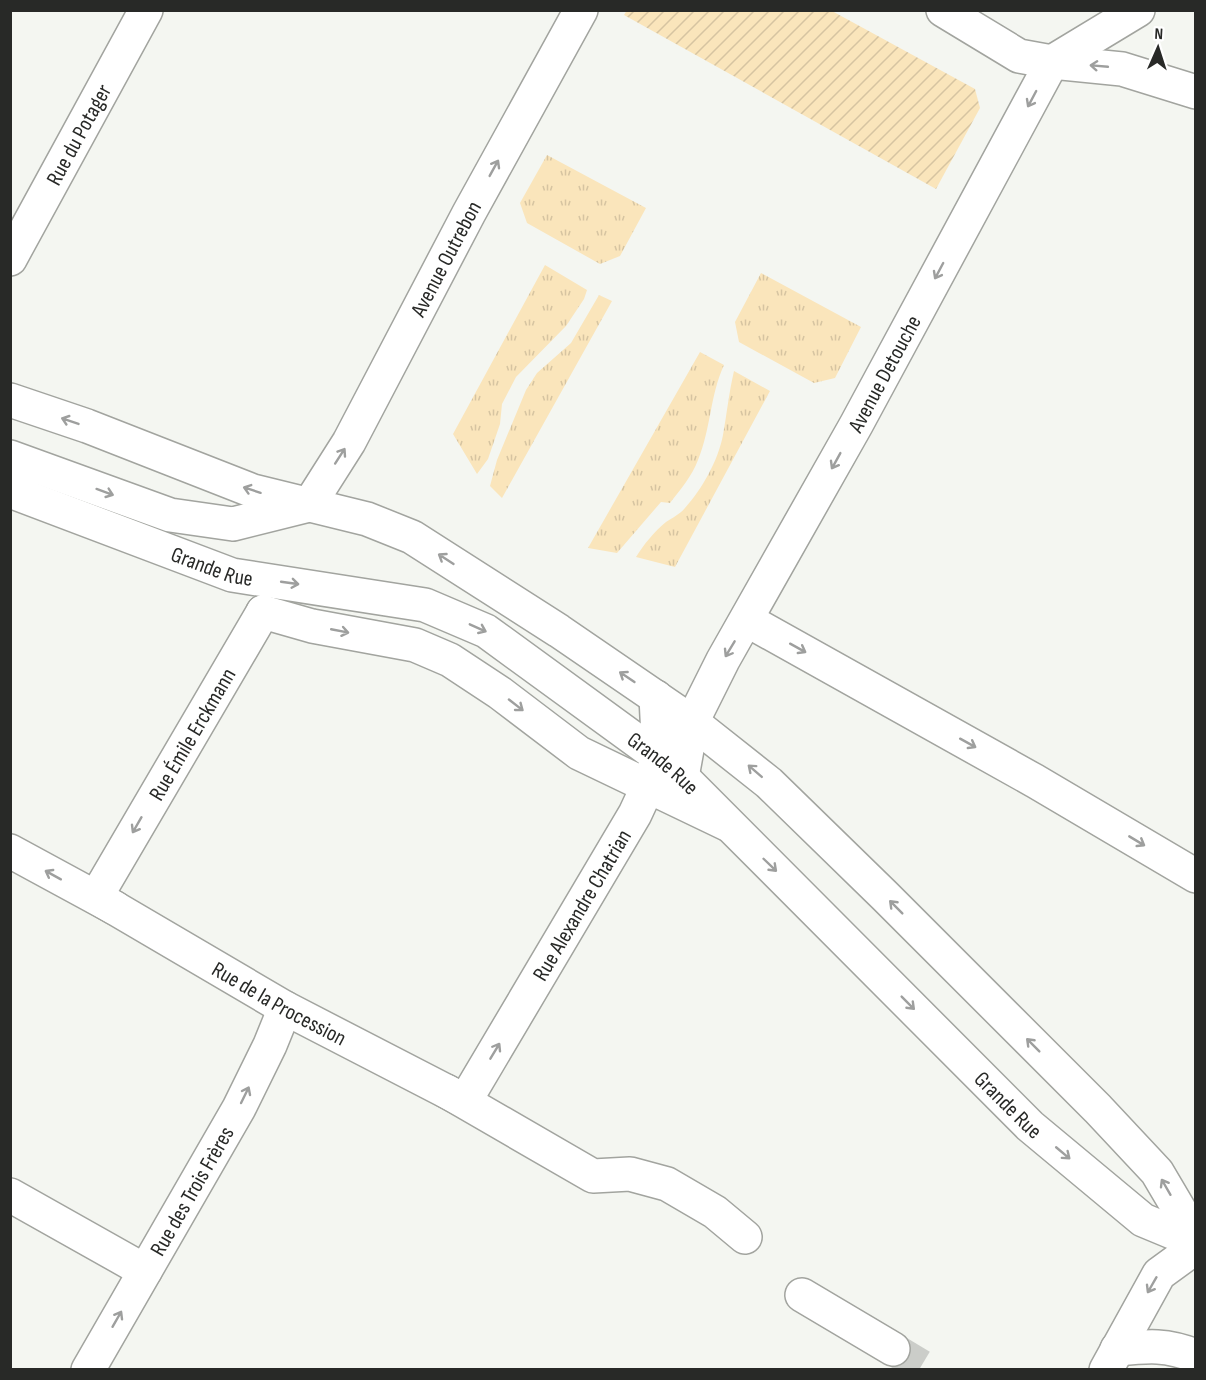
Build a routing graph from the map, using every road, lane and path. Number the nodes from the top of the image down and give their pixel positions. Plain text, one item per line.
1 (146, 10) edge
2 (581, 10) edge
3 (943, 10) edge
4 (1138, 10) edge
5 (1052, 62) junction
6 (1196, 92) edge
7 (10, 259) edge
8 (10, 400) edge
9 (10, 458) edge
10 (10, 491) edge
11 (309, 505) junction
12 (232, 574) junction
13 (263, 612) junction
14 (747, 620) junction
15 (656, 697) junction
16 (692, 722) junction
17 (663, 774) junction
18 (10, 851) edge
19 (1196, 876) edge
20 (96, 897) junction
21 (285, 1008) junction
22 (465, 1101) junction
23 (10, 1195) edge
24 (746, 1238) dead end
25 (1196, 1238) edge
26 (1196, 1244) edge
27 (145, 1271) junction
28 (802, 1295) dead end
29 (893, 1349) tunnel mouth
30 (1196, 1356) edge
31 (1112, 1359) edge
32 (88, 1370) edge

1 - 7 street, Rue du Potager
11 -> 2 street, Avenue Outrebon
3 - 5 street
4 - 5 street
6 -> 5 street
5 -> 14 street, Avenue Detouche
11 -> 8 street, Grande Rue
9 -> 11 street, Grande Rue
10 - 12 street, Grande Rue
15 -> 11 street, Grande Rue
12 - 13 street
12 -> 17 street, Grande Rue
13 -> 17 street
13 -> 20 street, Rue Émile Erckmann
14 -> 16 street, Avenue Detouche
14 -> 19 street
15 - 16 street, Grande Rue
15 - 17 street, Rue Alexandre Chatrian
16 - 17 street, Avenue Detouche
25 -> 16 street, Grande Rue
22 -> 17 street, Rue Alexandre Chatrian
17 -> 26 street, Grande Rue
20 -> 18 street, Rue de la Procession
20 - 21 street, Rue de la Procession
20 - 22 street, Rue de la Procession
21 - 22 street, Rue de la Procession
27 -> 21 street, Rue des Trois Frères
22 - 24 street, Rue de la Procession
23 - 27 street
26 -> 31 street
32 -> 27 street, Rue des Trois Frères
28 - 29 street
30 - 31 street

